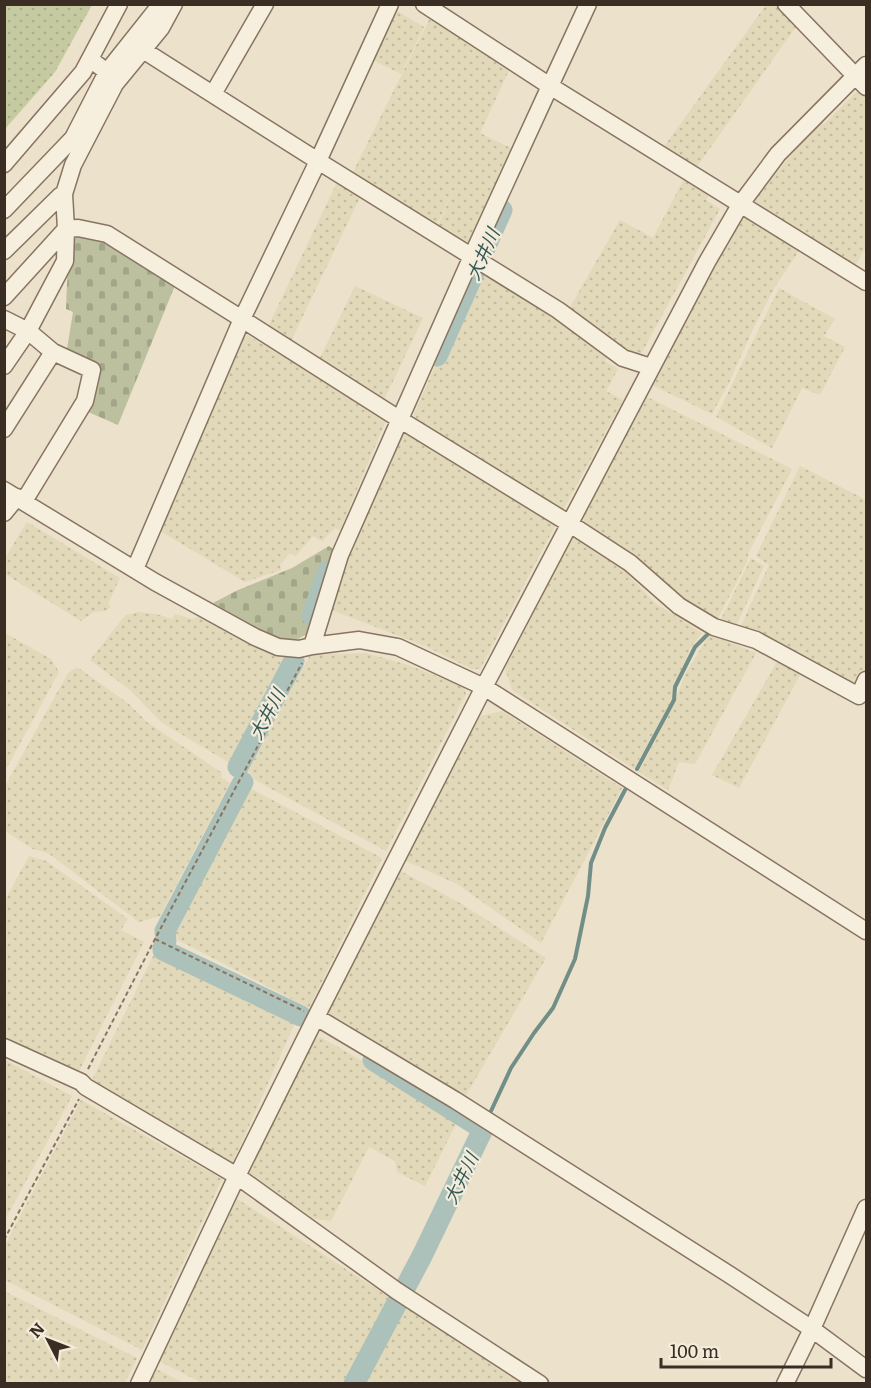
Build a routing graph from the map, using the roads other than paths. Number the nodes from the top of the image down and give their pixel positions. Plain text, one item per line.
1 (119, 4) edge
2 (161, 4) edge
3 (174, 4) edge
4 (265, 4) edge
5 (390, 4) edge
6 (424, 4) edge
7 (588, 4) edge
8 (786, 4) edge
9 (143, 50) junction
10 (90, 59) junction
11 (106, 72) junction
12 (863, 76) edge
13 (550, 86) junction
14 (213, 94) junction
15 (76, 145) junction
16 (318, 161) junction
17 (4, 164) edge
18 (64, 194) junction
19 (740, 205) junction
20 (4, 210) edge
21 (66, 229) junction
22 (4, 251) edge
23 (472, 256) junction
24 (867, 282) edge
25 (4, 297) edge
26 (4, 319) edge
27 (242, 319) junction
28 (28, 330) junction
29 (53, 352) junction
30 (4, 366) edge
31 (651, 367) junction
32 (399, 419) junction
33 (4, 429) edge
34 (15, 496) edge
35 (4, 513) edge
36 (570, 524) junction
37 (135, 569) junction
38 (312, 646) junction
39 (867, 680) edge
40 (484, 687) junction
41 (863, 699) edge
42 (867, 931) edge
43 (316, 1017) junction
44 (4, 1047) edge
45 (237, 1176) junction
46 (867, 1208) edge
47 (812, 1329) junction
48 (867, 1369) edge
49 (139, 1383) edge
50 (540, 1383) edge
51 (785, 1383) edge

1 - 10 street
2 - 11 street
3 - 9 street
4 - 14 street
5 - 16 street
6 - 13 street
7 - 13 street
8 - 12 street
9 - 14 street
9 - 15 street
10 - 11 street
10 - 17 street
11 - 15 street
12 - 19 street
13 - 19 street
13 - 23 street
14 - 16 street
15 - 18 street
15 - 20 street
16 - 23 street
16 - 27 street
18 - 21 street
18 - 22 street
19 - 24 street
19 - 31 street
21 - 25 street
21 - 27 street
21 - 28 street
23 - 31 street
23 - 32 street
26 - 28 street
27 - 32 street
27 - 37 street
28 - 29 street
28 - 30 street
29 - 33 street
29 - 34 street
31 - 36 street
32 - 36 street
32 - 38 street
34 - 35 street
34 - 37 street
36 - 40 street
36 - 41 street
37 - 38 street
38 - 40 street
39 - 41 street
40 - 42 street
40 - 43 street
43 - 45 street
43 - 47 street
44 - 45 street
45 - 49 street
45 - 50 street
46 - 47 street
47 - 48 street
47 - 51 street

